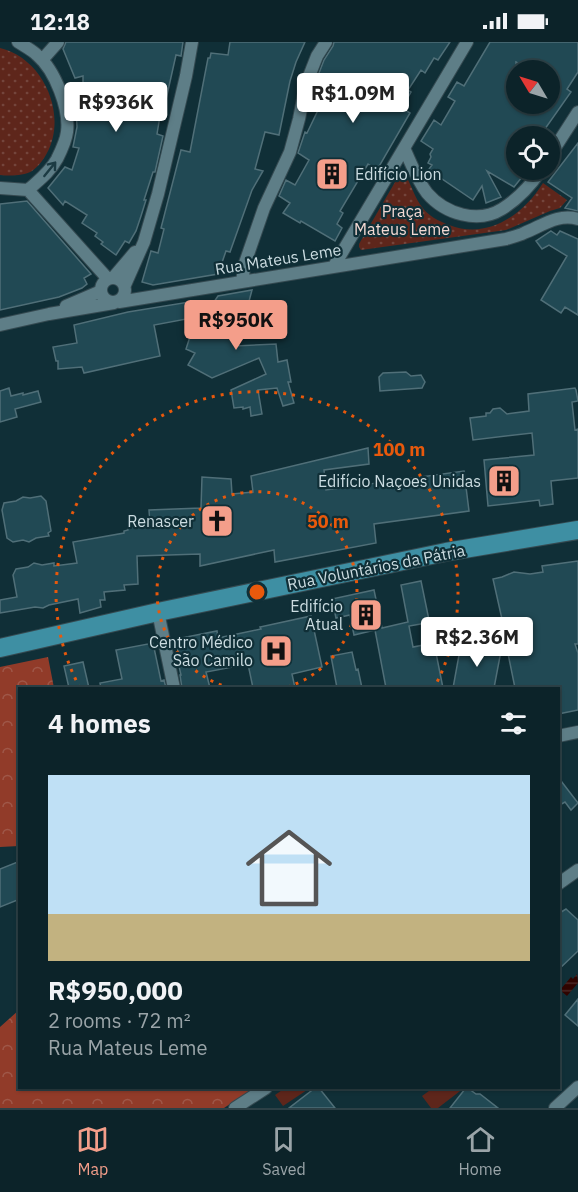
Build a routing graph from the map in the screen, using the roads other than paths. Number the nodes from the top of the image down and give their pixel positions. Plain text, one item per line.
1 (18, 42) edge
2 (58, 42) edge
3 (192, 42) edge
4 (326, 42) edge
5 (467, 42) edge
6 (42, 60) junction
7 (578, 112) edge
8 (560, 140) edge
9 (404, 148) junction
10 (533, 180) edge
11 (0, 188) edge
12 (28, 190) junction
13 (578, 219) edge
14 (144, 242) junction
15 (334, 266) junction
16 (110, 278) junction
17 (242, 281) junction
18 (125, 287) junction
19 (101, 291) junction
20 (159, 295) junction
21 (117, 302) junction
22 (49, 314) junction
23 (0, 325) edge
24 (578, 530) edge
25 (158, 612) junction
26 (0, 648) edge
27 (174, 687) edge
28 (578, 732) edge
29 (560, 736) edge
30 (578, 870) edge
31 (560, 883) edge
32 (578, 1087) edge
33 (264, 1089) edge
34 (235, 1108) edge
35 (555, 1108) edge

1 - 6 street
2 - 6 street
3 - 14 street
4 - 17 street
5 - 9 street
12 -> 6 street
7 - 8 street
9 - 10 street
9 - 15 street
11 - 12 street
12 - 16 street
13 - 15 street, Rua Mateus Leme
14 - 16 street
14 - 18 street
15 - 17 street, Rua Mateus Leme
16 - 18 street
16 - 19 street
17 - 20 street, Rua Mateus Leme
18 - 20 street, Rua Mateus Leme
18 - 21 street
19 - 21 street
19 - 22 street, Rua Mateus Leme
20 - 21 street, Rua Mateus Leme
21 - 22 street, Rua Mateus Leme
22 - 23 street, Rua Mateus Leme
24 - 25 main road, Rua Voluntários da Pátria
25 - 26 main road, Rua Voluntários da Pátria
25 - 27 street
28 - 29 street
30 - 31 street
32 - 35 street
33 - 34 street

